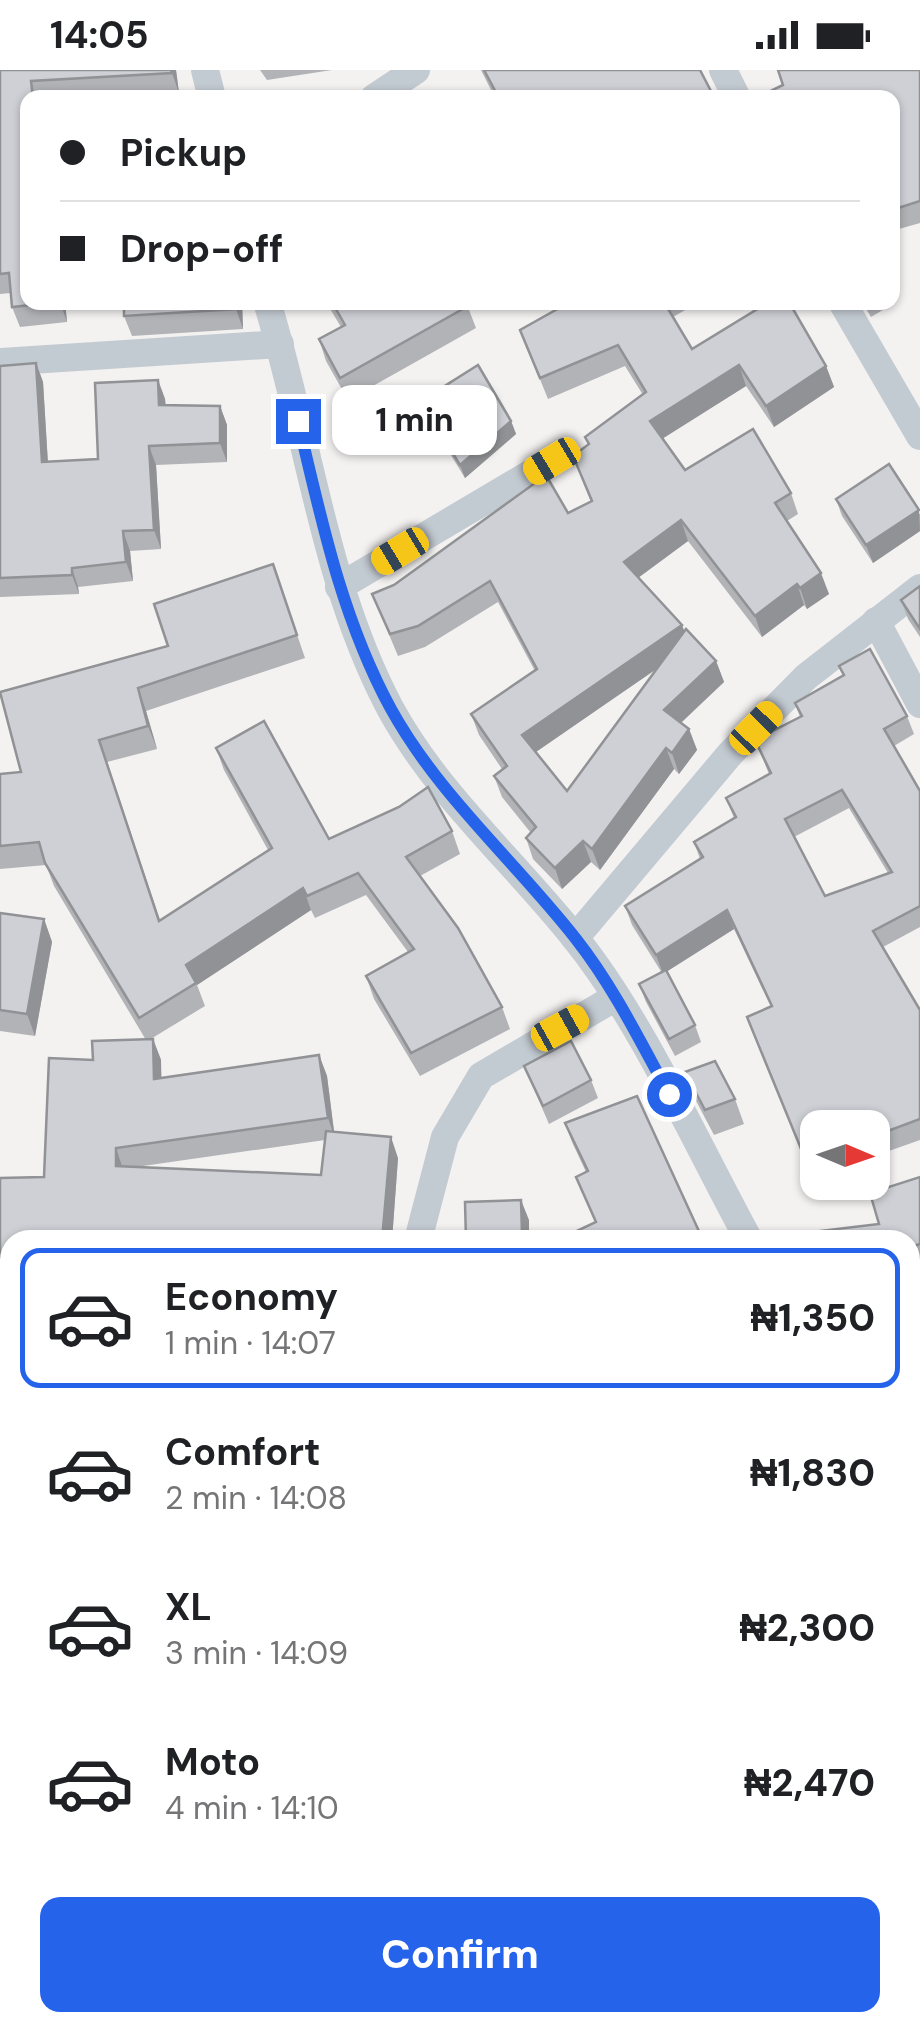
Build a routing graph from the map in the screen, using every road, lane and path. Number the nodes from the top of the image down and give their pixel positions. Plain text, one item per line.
1 (416, 70) edge
2 (386, 90) edge
3 (270, 310) edge
4 (847, 310) edge
5 (280, 344) junction
6 (0, 362) edge
7 (920, 436) edge
8 (552, 461) dead end
9 (339, 587) junction
10 (920, 588) edge
11 (876, 622) junction
12 (920, 704) edge
13 (576, 938) junction
14 (616, 997) junction
15 (421, 1230) edge
16 (744, 1230) edge

1 - 2 street
3 - 5 street
4 - 7 street
5 - 6 street
5 - 9 street
8 - 9 street
9 - 13 street
10 - 11 street
11 - 12 street
11 - 13 street
13 - 14 street
14 - 15 street
14 - 16 street

